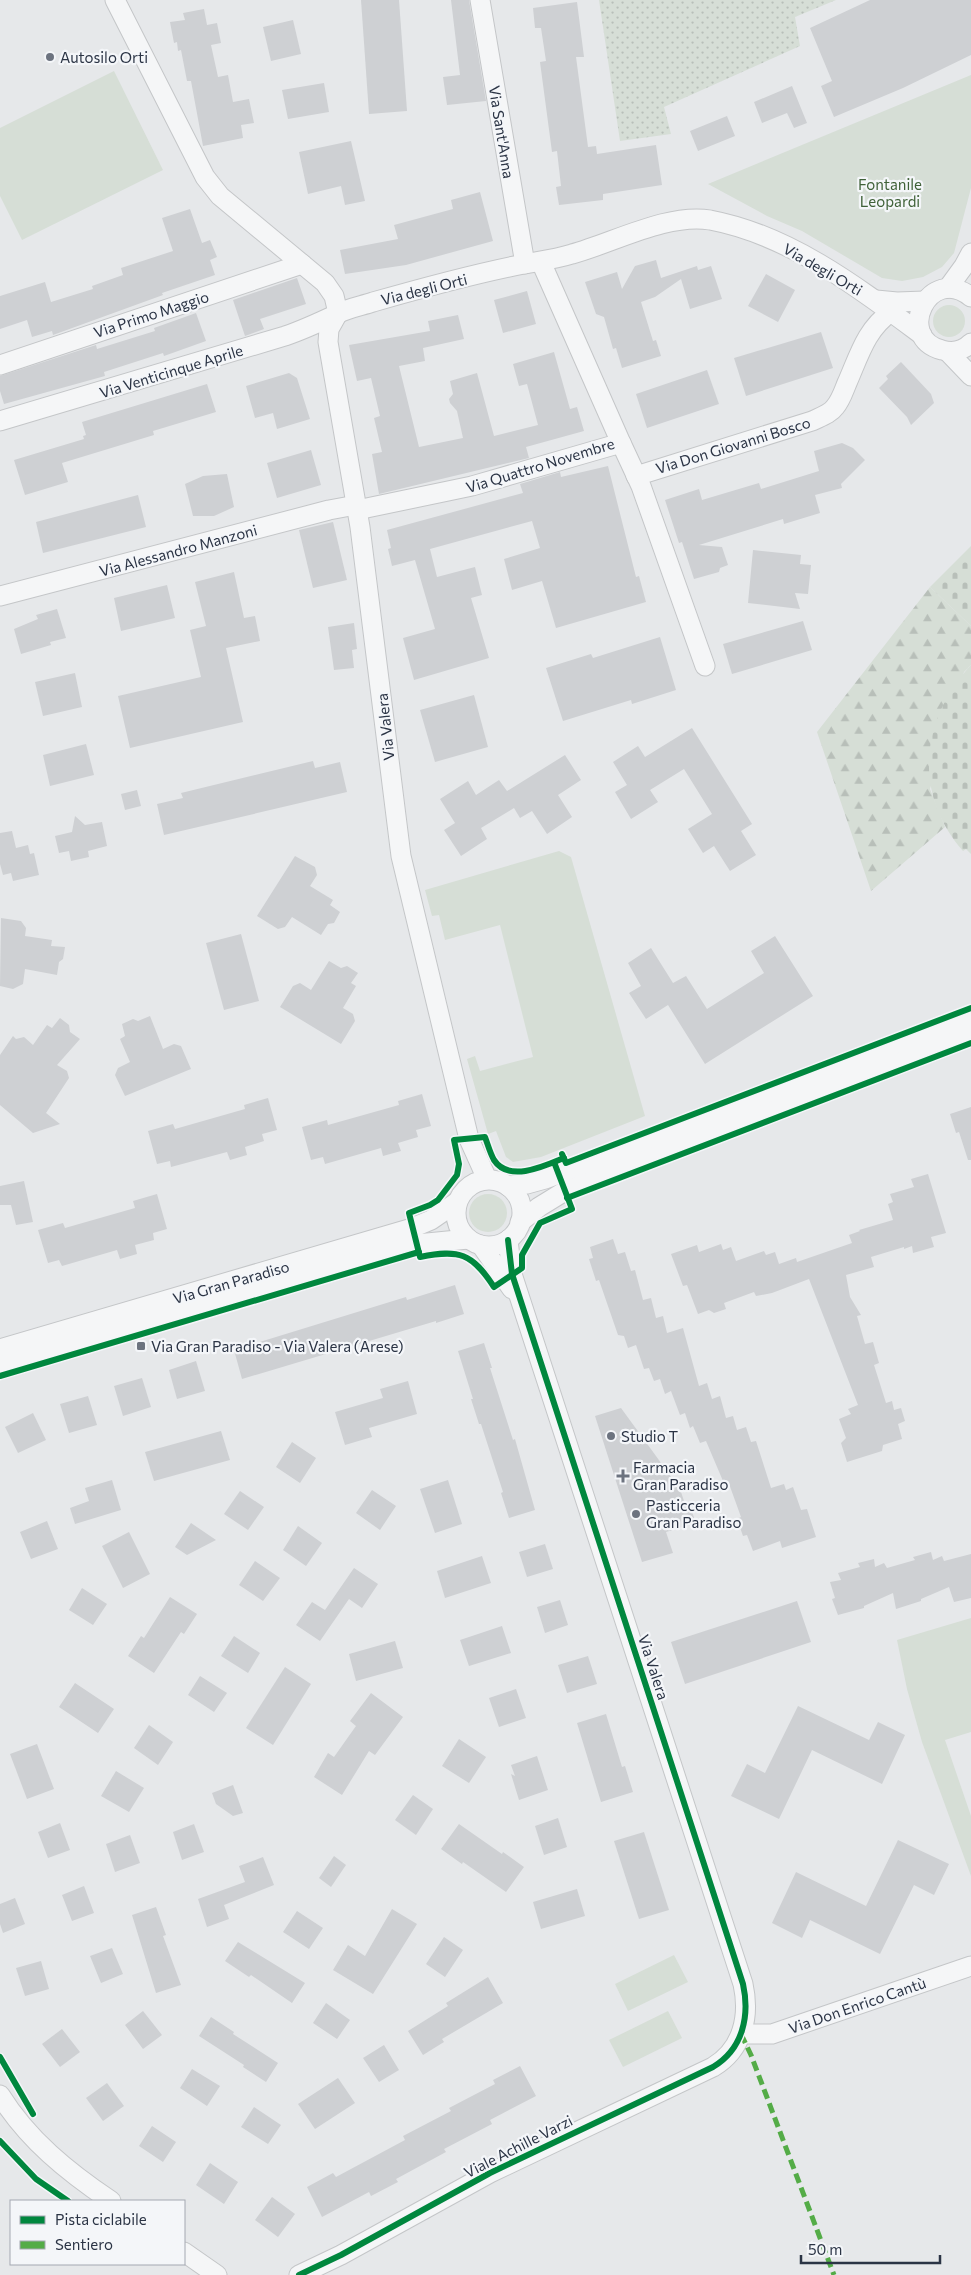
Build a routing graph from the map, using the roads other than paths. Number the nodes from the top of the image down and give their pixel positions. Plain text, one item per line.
1 (115, 0) edge
2 (480, 0) edge
3 (971, 253) edge
4 (533, 263) junction
5 (302, 264) junction
6 (948, 288) junction
7 (971, 297) edge
8 (876, 300) junction
9 (925, 301) junction
10 (891, 312) junction
11 (338, 313) junction
12 (922, 335) junction
13 (971, 343) edge
14 (948, 352) junction
15 (0, 365) edge
16 (971, 376) edge
17 (0, 422) edge
18 (621, 443) junction
19 (636, 476) junction
20 (357, 508) junction
21 (0, 596) edge
22 (705, 666) dead end
23 (971, 1017) edge
24 (971, 1035) edge
25 (478, 1182) junction
26 (508, 1186) junction
27 (457, 1202) junction
28 (520, 1222) junction
29 (508, 1240) junction
30 (474, 1242) junction
31 (525, 1310) junction
32 (0, 1350) edge
33 (0, 1366) edge
34 (971, 1966) edge
35 (741, 2034) junction
36 (0, 2095) edge
37 (0, 2118) edge
38 (20, 2125) junction
39 (110, 2200) edge
40 (185, 2253) edge
41 (341, 2255) junction
42 (217, 2275) edge
43 (299, 2275) edge
44 (322, 2275) edge

1 - 5 street
2 - 4 street, Via Sant'Anna
3 - 6 street
4 - 8 street, Via degli Orti
4 - 11 street, Via degli Orti
4 - 18 street, Via Quattro Novembre
5 - 11 street
5 - 15 street, Via Primo Maggio
6 - 7 street
6 - 9 street
8 - 9 street, Via degli Orti
8 - 10 street, Via degli Orti
9 - 12 street
10 - 12 street, Via degli Orti
10 - 19 street, Via Don Giovanni Bosco
11 - 17 street, Via Venticinque Aprile
11 - 20 street, Via Valera
12 - 14 street, Via degli Orti
13 - 14 street
14 - 16 street
18 - 19 street, Via Don Giovanni Bosco
18 - 20 street, Via Quattro Novembre
19 - 22 street, Via Don Giovanni Bosco
20 - 21 street, Via Alessandro Manzoni
20 - 25 street, Via Valera
23 - 26 street
24 - 28 street
25 - 26 street
25 - 27 street
26 - 28 street
27 - 30 street
27 - 32 street, Via Gran Paradiso
28 - 29 street
29 - 30 street
29 - 31 street, Via Valera
30 - 31 street, Via Valera
30 - 33 street, Via Gran Paradiso
31 - 35 street, Via Valera
34 - 35 street, Via Don Enrico Cantù
35 - 41 street, Viale Achille Varzi
36 - 38 street
37 - 38 street
38 - 39 street
40 - 42 street
41 - 43 street, Viale Achille Varzi
41 - 44 street, Viale Achille Varzi

